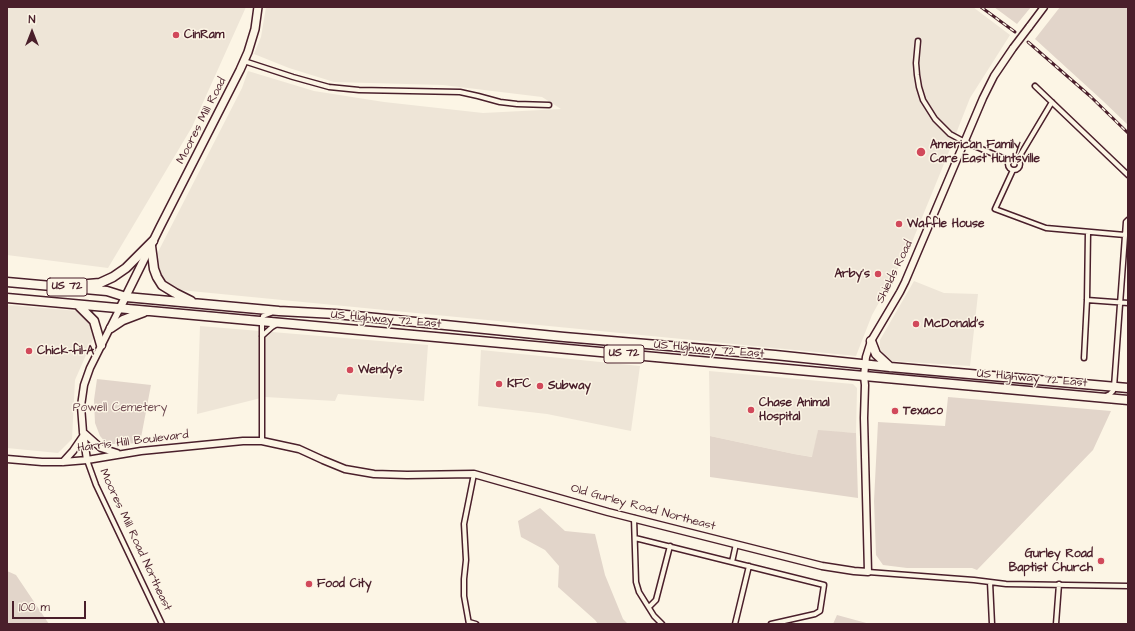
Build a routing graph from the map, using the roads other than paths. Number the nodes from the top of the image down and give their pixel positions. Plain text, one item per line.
1 (258, 7) edge
2 (1044, 7) edge
3 (918, 41) dead end
4 (244, 61) junction
5 (1035, 86) dead end
6 (1052, 102) junction
7 (549, 105) dead end
8 (965, 142) junction
9 (1018, 159) junction
10 (1010, 161) junction
11 (1012, 170) junction
12 (1128, 175) edge
13 (1128, 220) edge
14 (1088, 232) junction
15 (1125, 235) junction
16 (152, 243) junction
17 (7, 282) edge
18 (75, 288) junction
19 (126, 297) junction
20 (7, 298) edge
21 (1087, 300) junction
22 (1120, 302) junction
23 (195, 303) junction
24 (1128, 303) edge
25 (78, 304) junction
26 (120, 308) junction
27 (148, 311) junction
28 (279, 311) junction
29 (262, 322) junction
30 (279, 323) junction
31 (111, 328) junction
32 (262, 336) junction
33 (871, 341) junction
34 (101, 345) junction
35 (1084, 358) dead end
36 (865, 364) junction
37 (890, 367) junction
38 (864, 376) junction
39 (1114, 387) junction
40 (1128, 388) edge
41 (1099, 397) junction
42 (1128, 400) edge
43 (83, 434) junction
44 (262, 441) junction
45 (120, 454) junction
46 (7, 459) edge
47 (87, 460) junction
48 (62, 462) junction
49 (474, 474) junction
50 (634, 518) junction
51 (634, 538) junction
52 (736, 544) junction
53 (670, 546) junction
54 (732, 562) junction
55 (749, 566) junction
56 (868, 572) junction
57 (990, 582) junction
58 (1059, 584) junction
59 (1128, 586) edge
60 (649, 607) junction
61 (469, 623) edge
62 (162, 624) edge
63 (476, 624) edge
64 (662, 624) edge
65 (735, 624) edge
66 (771, 624) edge
67 (992, 624) edge
68 (1056, 624) edge

1 - 4 main road, Moores Mill Road
2 - 8 street, Shields Road, bridge
3 - 8 street
4 - 7 street
4 - 16 main road, Moores Mill Road
5 - 6 street
6 - 9 street
6 - 12 street
8 - 10 street
8 - 33 street, Shields Road
9 - 10 street
9 - 11 street
10 - 11 street
11 - 14 street
13 - 15 street
14 - 15 street
14 - 21 street
15 - 22 street
16 - 18 highway
16 - 19 main road, Moores Mill Road Northeast
16 - 23 highway
17 - 18 highway, US 72
18 - 19 highway, US 72
19 - 23 highway, US Highway 72 East / US 72
19 - 26 main road, Moores Mill Road Northeast
20 - 25 highway, US 72
21 - 22 street
21 - 35 street
22 - 24 street
22 - 39 street
23 - 28 highway, US Highway 72 East / US 72
25 - 26 highway, US 72
25 - 34 highway
26 - 27 highway, US Highway 72 East / US 72
26 - 31 street, Moores Mill Road Northeast
27 - 29 highway, US Highway 72 East / US 72
27 - 31 highway
28 - 29 street
28 - 36 highway, US Highway 72 East / US 72
29 - 30 highway, US Highway 72 East / US 72
29 - 32 street
30 - 32 street
30 - 38 highway, US Highway 72 East / US 72
31 - 34 street, Moores Mill Road Northeast
32 - 44 street
33 - 36 street, Shields Road
33 - 37 highway
34 - 43 street, Moores Mill Road Northeast
36 - 37 highway, US Highway 72 East / US 72
36 - 38 street, Shields Road
37 - 39 highway, US Highway 72 East / US 72
38 - 41 highway, US Highway 72 East / US 72
38 - 56 street, Shields Road
39 - 40 highway, US Highway 72 East / US 72
39 - 41 street
41 - 42 highway, US Highway 72 East / US 72
43 - 45 street
43 - 47 street, Moores Mill Road Northeast
43 - 48 street
44 - 45 street, Harris Hill Boulevard
44 - 49 street, Old Gurley Road Northeast
45 - 47 street, Harris Hill Boulevard
46 - 48 street, Harris Hill Boulevard
47 - 48 street, Harris Hill Boulevard
47 - 62 street, Moores Mill Road Northeast
49 - 50 street, Old Gurley Road Northeast
49 - 61 street
50 - 51 street
50 - 52 street, Old Gurley Road Northeast
51 - 53 street
51 - 60 street
52 - 54 street
52 - 56 street, Old Gurley Road Northeast
53 - 54 street
53 - 60 street
54 - 55 street
55 - 65 street
55 - 66 street
56 - 57 street, Old Gurley Road Northeast
57 - 58 street, Old Gurley Road Northeast
57 - 67 street
58 - 59 street, Old Gurley Road Northeast
58 - 68 street
60 - 64 street
61 - 63 street

